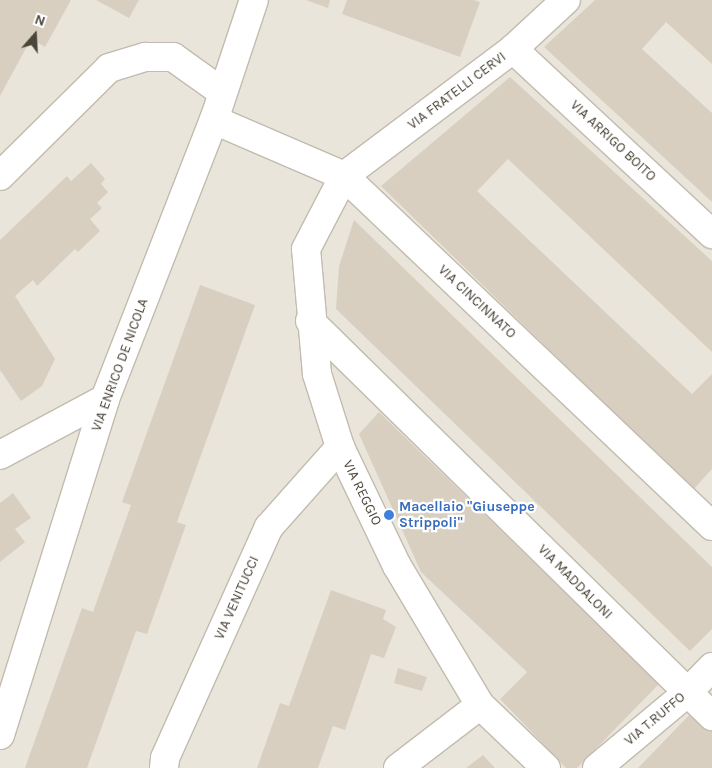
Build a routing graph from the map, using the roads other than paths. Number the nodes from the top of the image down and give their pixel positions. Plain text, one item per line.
1 (254, 0) edge
2 (556, 3) edge
3 (513, 49) junction
4 (222, 92) junction
5 (214, 120) junction
6 (0, 176) edge
7 (344, 176) junction
8 (712, 234) edge
9 (310, 321) junction
10 (106, 398) junction
11 (4, 444) edge
12 (340, 447) junction
13 (707, 511) edge
14 (712, 667) edge
15 (687, 692) junction
16 (480, 705) junction
17 (712, 716) edge
18 (0, 735) edge
19 (164, 768) edge
20 (398, 768) edge
21 (546, 768) edge
22 (597, 768) edge

1 - 4 street, VIA ENRICO DE NICOLA
2 - 3 street, VIA FRATELLI CERVI
3 - 7 street, VIA FRATELLI CERVI
3 - 8 street, VIA ARRIGO BOITO
4 - 5 street, VIA ENRICO DE NICOLA
4 - 6 street
5 - 7 street, VIA CINCINNATO
5 - 10 street, VIA ENRICO DE NICOLA
7 - 9 street, VIA REGGIO
7 - 13 street, VIA CINCINNATO
9 - 12 street, VIA REGGIO
9 - 15 street, VIA MADDALONI
10 - 11 street
10 - 18 street, VIA ENRICO DE NICOLA
12 - 16 street, VIA REGGIO
12 - 19 street, VIA VENITUCCI
14 - 15 street, VIA T.RUFFO
15 - 17 street, VIA MADDALONI
15 - 22 street, VIA T.RUFFO
16 - 20 street
16 - 21 street, VIA REGGIO

